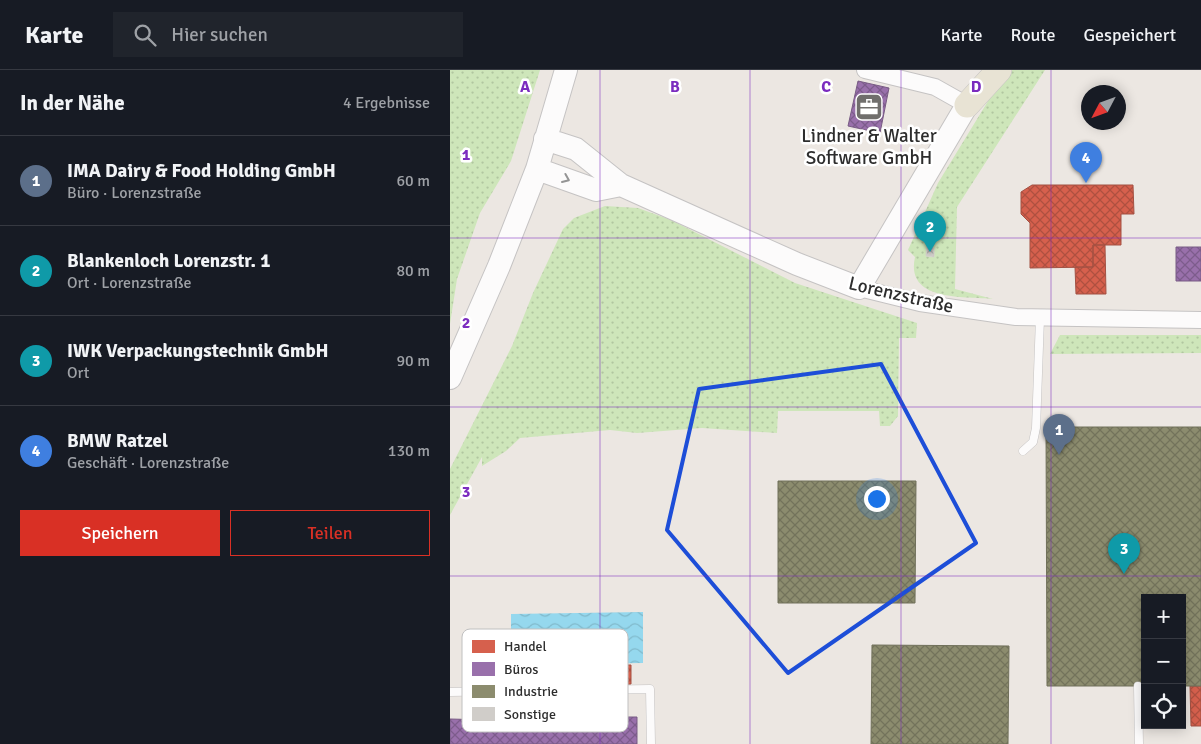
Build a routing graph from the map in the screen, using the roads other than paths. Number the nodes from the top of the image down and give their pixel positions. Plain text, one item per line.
1 (566, 70) edge
2 (865, 70) edge
3 (978, 70) edge
4 (999, 70) edge
5 (967, 104) junction
6 (545, 139) junction
7 (537, 169) junction
8 (621, 184) junction
9 (859, 288) junction
10 (1040, 318) junction
11 (1201, 320) edge
12 (450, 378) edge
13 (1023, 451) dead end
14 (1138, 686) dead end
15 (628, 689) edge
16 (650, 744) edge
17 (1139, 744) edge

1 - 6 main road
2 - 5 street
3 - 5 main road
4 - 5 main road
5 - 9 main road
6 - 7 main road
6 - 8 main road, Lorenzstraße
7 -> 8 main road
7 - 12 main road
8 - 9 main road, Lorenzstraße
9 - 10 street, Lorenzstraße
10 - 11 street, Lorenzstraße
10 - 13 lane
14 - 17 lane
15 - 16 lane

